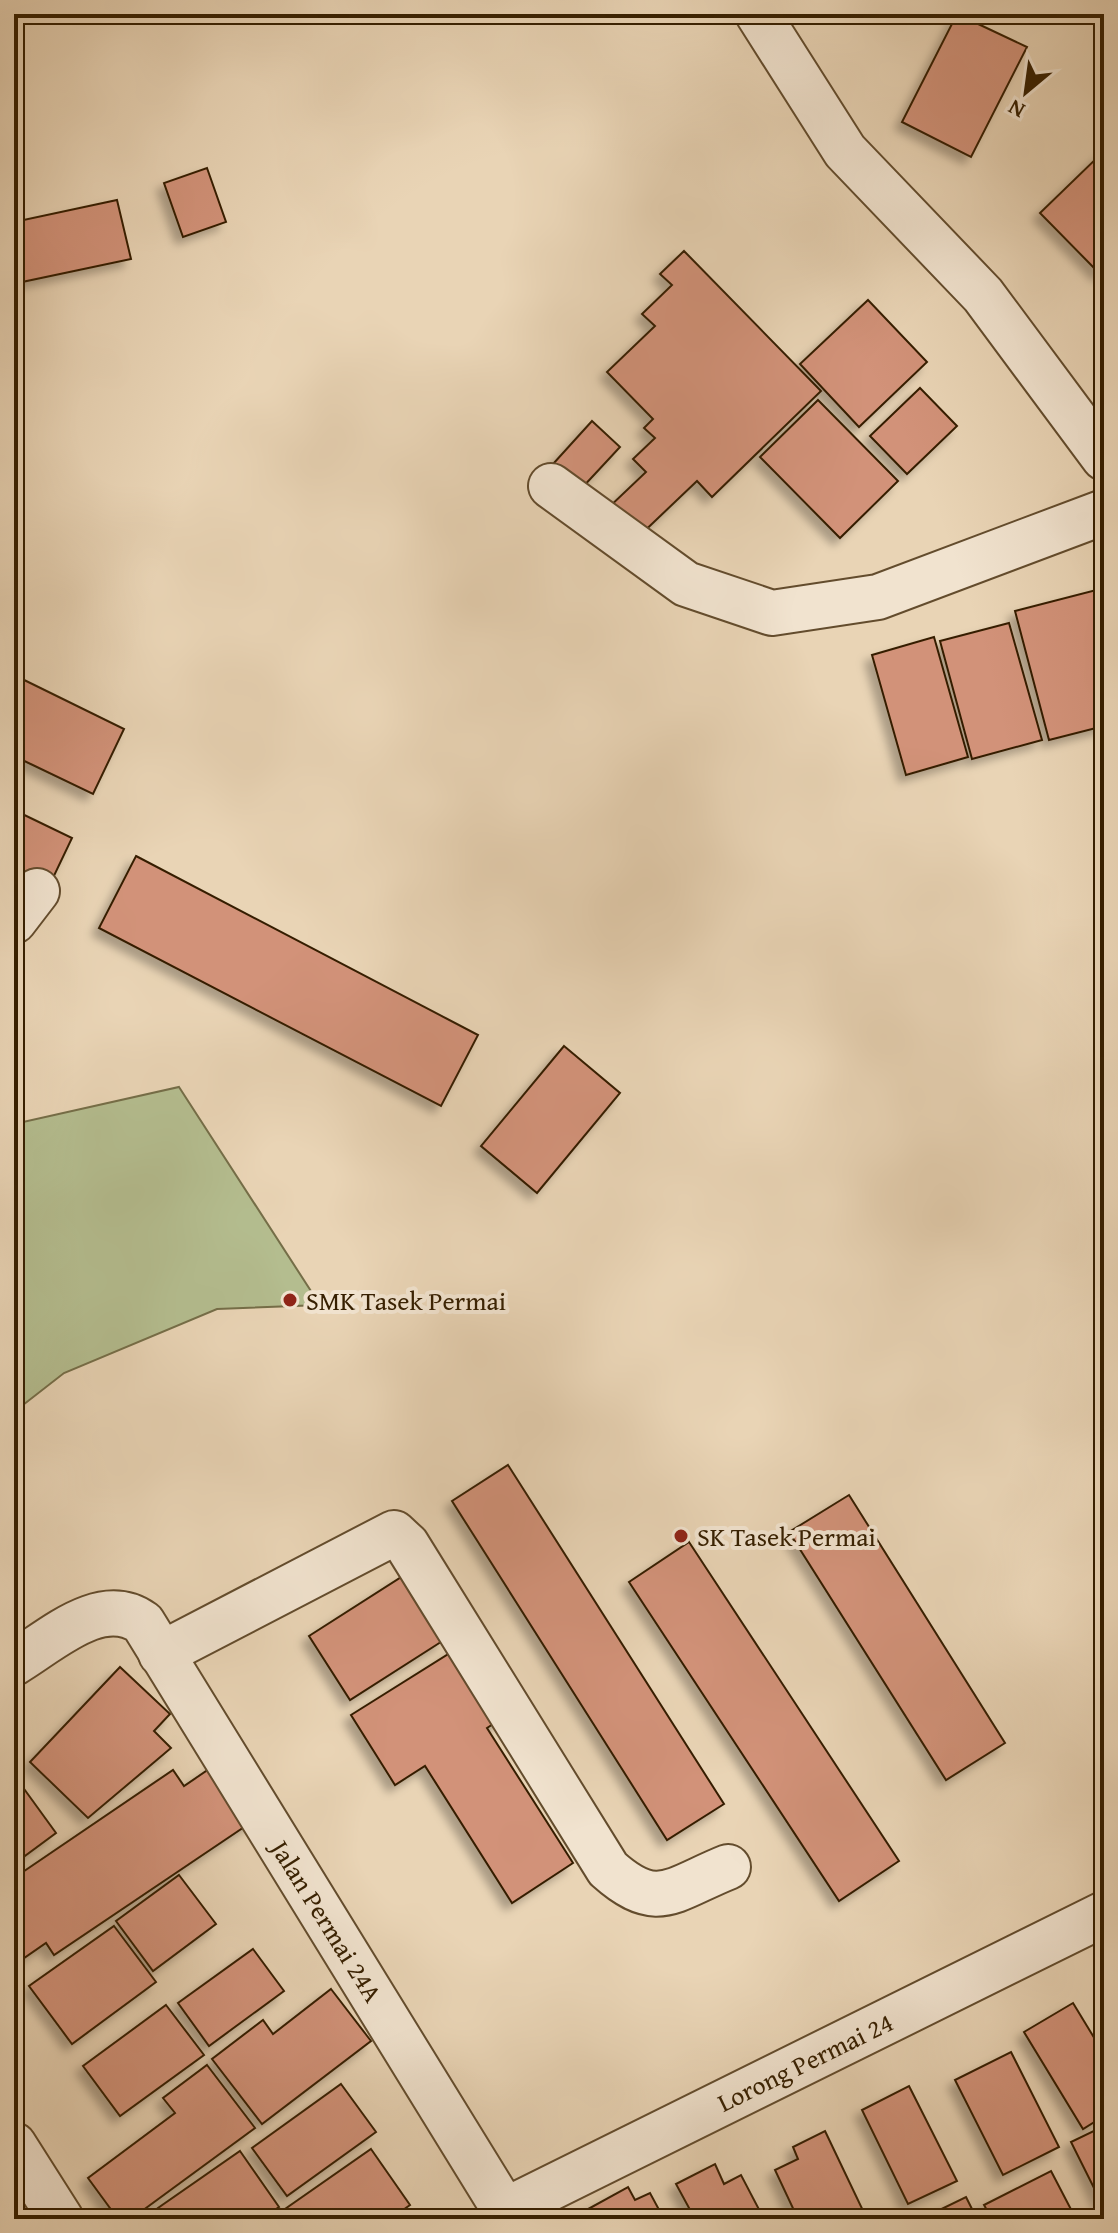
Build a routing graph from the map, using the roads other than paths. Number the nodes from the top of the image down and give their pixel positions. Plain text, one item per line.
1 (758, 14) edge
2 (1104, 458) edge
3 (551, 486) dead end
4 (1104, 512) edge
5 (152, 1638) junction
6 (14, 1663) edge
7 (728, 1867) dead end
8 (1104, 1914) edge
9 (14, 2145) edge
10 (508, 2214) edge
11 (61, 2219) edge

1 - 2 street
3 - 4 street
5 - 6 street
5 - 7 street
5 - 10 street, Jalan Permai 24A
8 - 10 street, Lorong Permai 24
9 - 11 street

